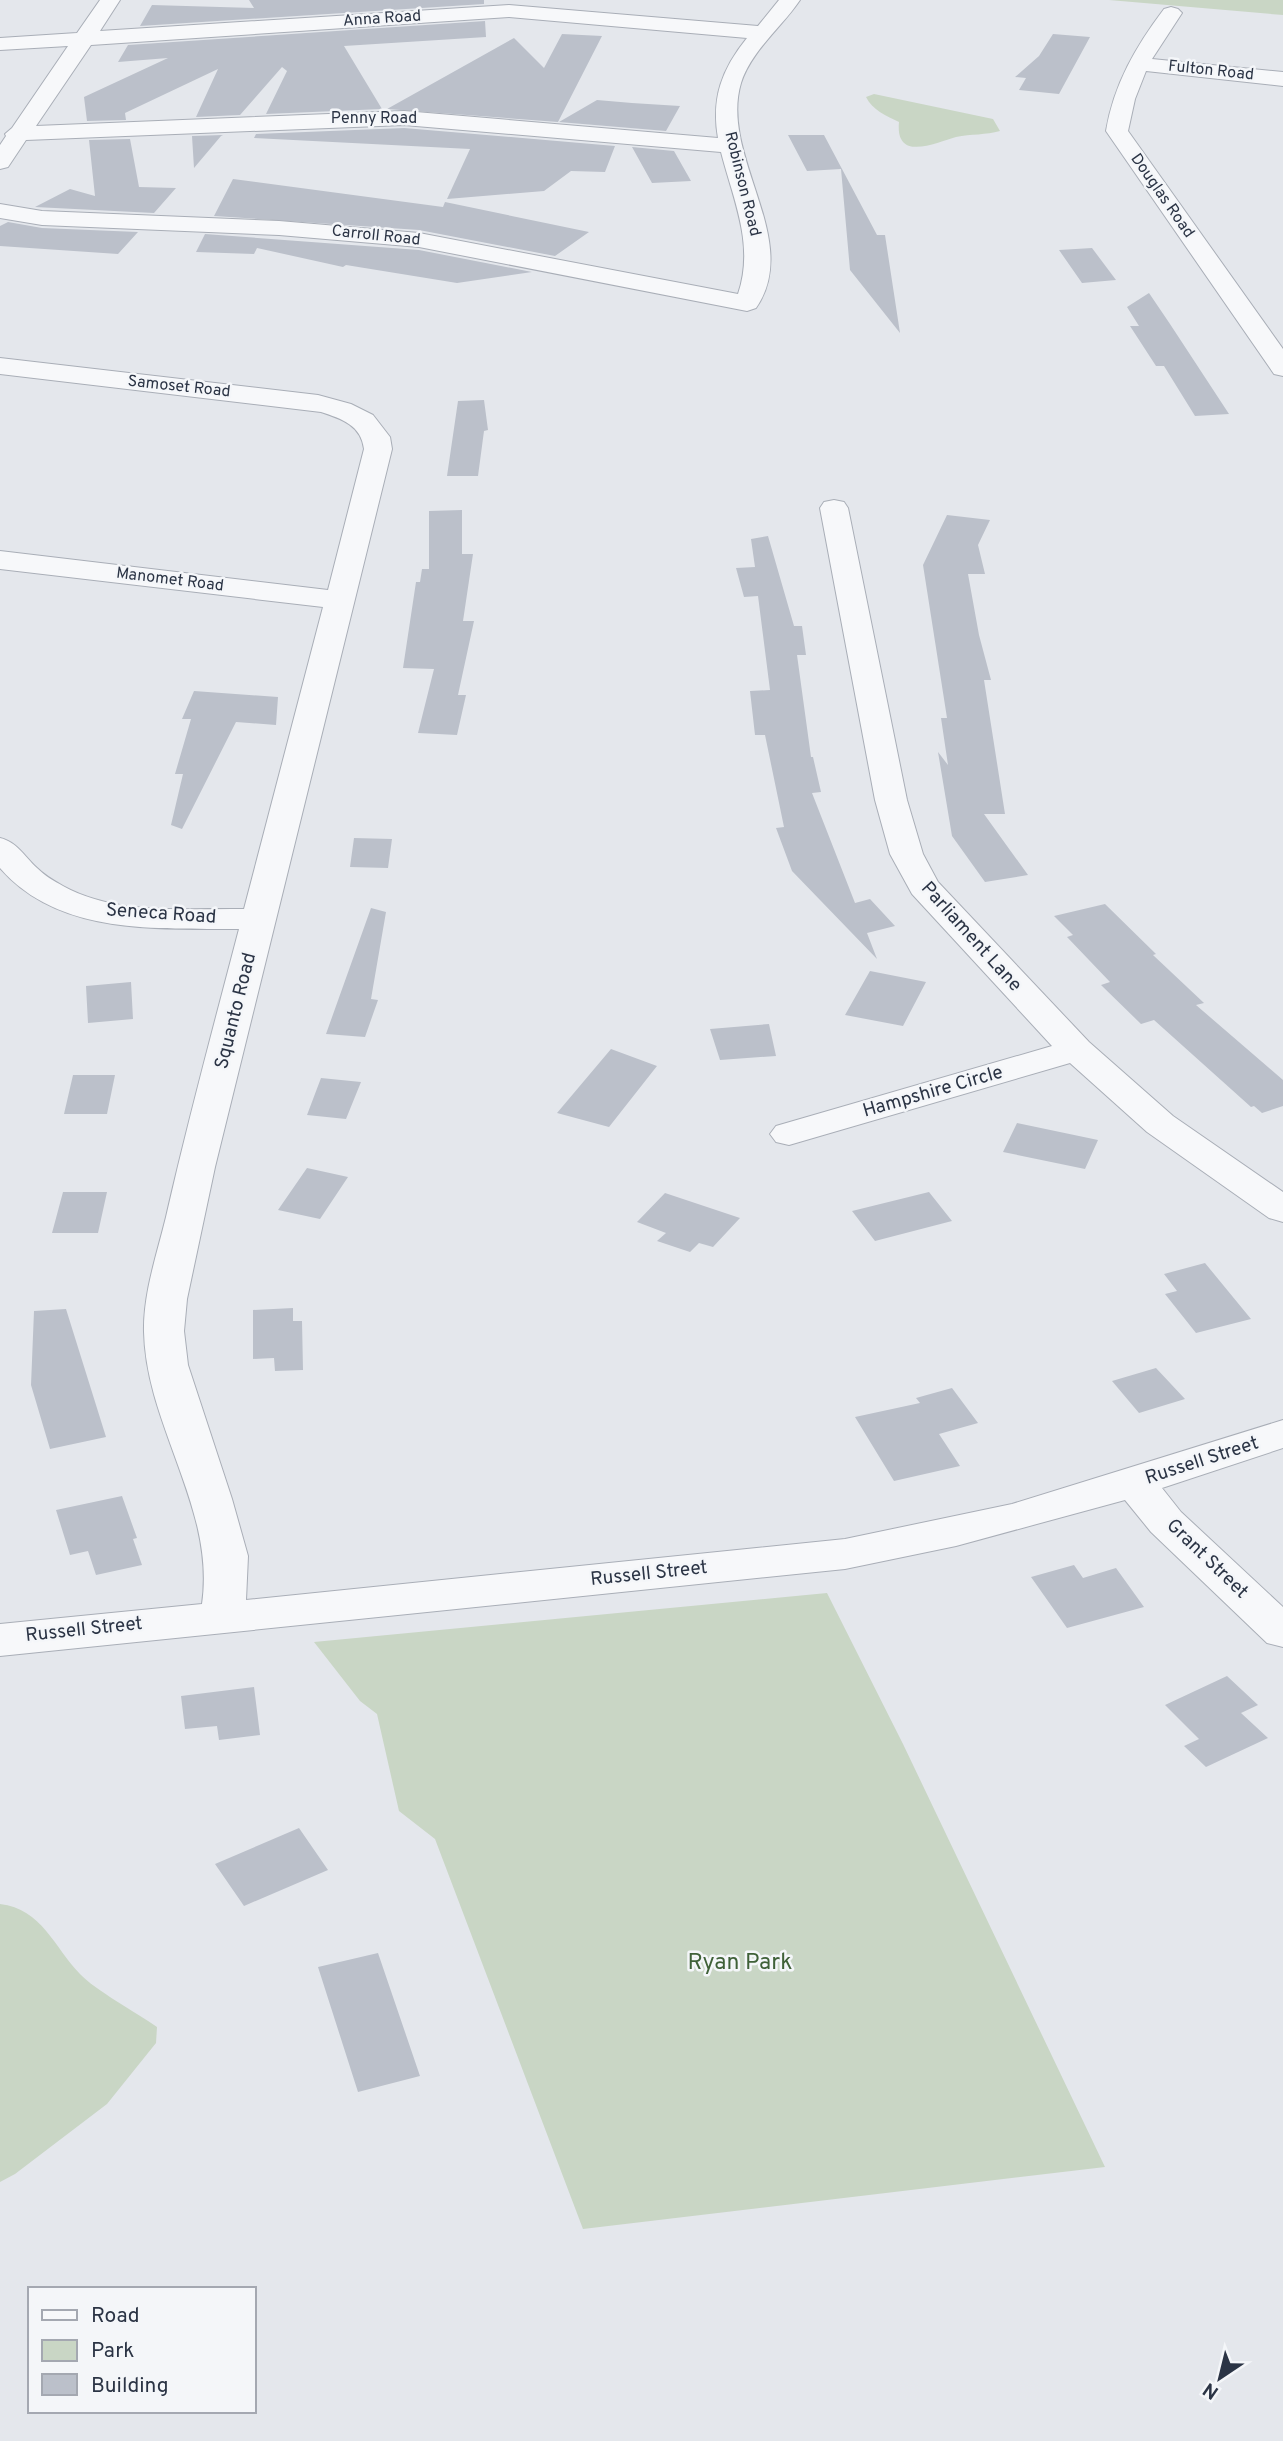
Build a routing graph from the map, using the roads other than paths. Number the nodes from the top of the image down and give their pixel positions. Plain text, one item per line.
1 (110, 0) edge
2 (790, 0) edge
3 (510, 5) edge
4 (1171, 13) dead end
5 (764, 33) junction
6 (83, 38) junction
7 (0, 44) edge
8 (1139, 64) junction
9 (1283, 79) edge
10 (16, 134) junction
11 (731, 146) junction
12 (0, 162) edge
13 (0, 211) edge
14 (747, 303) joint
15 (0, 366) edge
16 (1283, 368) edge
17 (356, 416) joint
18 (834, 508) dead end
19 (0, 560) edge
20 (340, 600) junction
21 (0, 848) edge
22 (259, 919) junction
23 (1076, 1050) junction
24 (789, 1133) dead end
25 (1283, 1210) edge
26 (1283, 1434) edge
27 (1135, 1483) junction
28 (222, 1616) junction
29 (1283, 1632) edge
30 (0, 1640) edge

1 - 6 street
2 - 5 street, Robinson Road
3 - 5 street, Anna Road
3 - 6 street, Anna Road
4 - 8 street, Douglas Road
5 - 11 street, Robinson Road
6 - 7 street, Anna Road
6 - 10 street
8 - 9 street, Fulton Road
8 - 16 street, Douglas Road
10 - 11 street, Penny Road
10 - 12 street
11 - 14 street, Robinson Road
13 - 14 street, Carroll Road
15 - 17 street, Samoset Road
17 - 20 street, Squanto Road
18 - 23 street, Parliament Lane
19 - 20 street, Manomet Road
20 - 22 street, Squanto Road
21 - 22 street, Seneca Road
22 - 28 street, Squanto Road
23 - 24 street, Hampshire Circle
23 - 25 street, Parliament Lane
26 - 27 street, Russell Street
27 - 28 street, Russell Street
27 - 29 street, Grant Street
28 - 30 street, Russell Street

